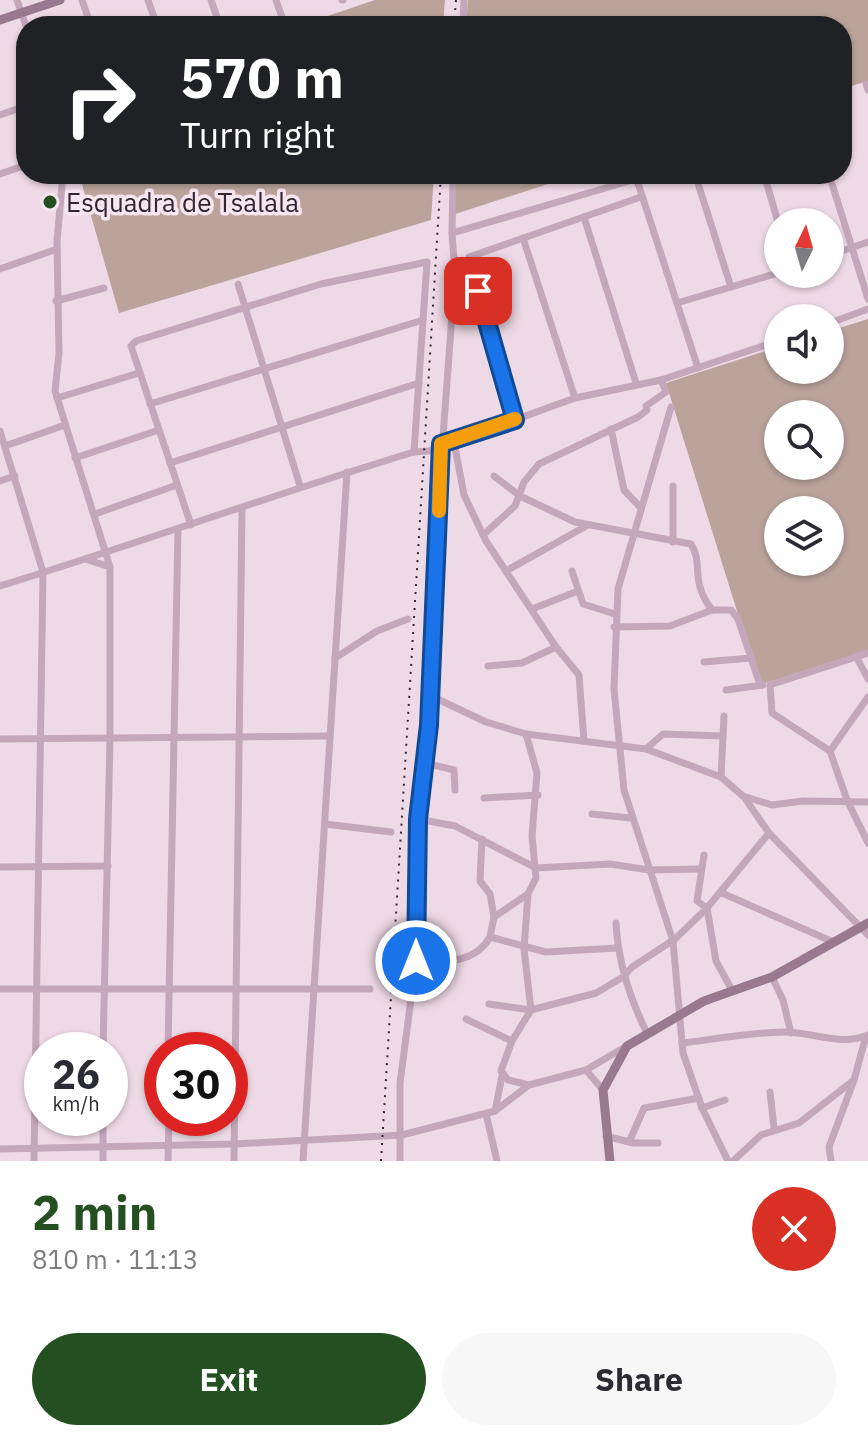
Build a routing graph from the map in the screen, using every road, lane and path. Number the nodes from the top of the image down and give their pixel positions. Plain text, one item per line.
1 (17, 0) edge
2 (60, 0) edge
3 (22, 13) junction
4 (23, 16) edge
5 (0, 20) edge
6 (62, 184) edge
7 (453, 184) edge
8 (613, 184) edge
9 (638, 184) edge
10 (698, 184) edge
11 (767, 184) edge
12 (832, 184) edge
13 (641, 197) junction
14 (774, 208) edge
15 (584, 217) junction
16 (452, 233) junction
17 (523, 238) junction
18 (868, 242) edge
19 (853, 247) junction
20 (57, 249) junction
21 (844, 250) edge
22 (0, 269) edge
23 (764, 277) edge
24 (238, 284) dead end
25 (731, 287) junction
26 (104, 288) dead end
27 (868, 299) edge
28 (56, 301) junction
29 (677, 303) junction
30 (246, 307) junction
31 (868, 309) edge
32 (844, 318) edge
33 (423, 320) junction
34 (764, 346) edge
35 (263, 367) junction
36 (698, 368) junction
37 (139, 373) junction
38 (661, 380) junction
39 (419, 383) junction
40 (636, 383) junction
41 (57, 398) junction
42 (575, 398) junction
43 (150, 404) junction
44 (671, 407) dead end
45 (515, 420) junction
46 (65, 425) junction
47 (281, 428) junction
48 (611, 429) junction
49 (159, 430) junction
50 (0, 431) edge
51 (454, 442) junction
52 (441, 444) junction
53 (5, 446) junction
54 (414, 452) junction
55 (75, 458) junction
56 (170, 463) junction
57 (347, 472) junction
58 (15, 476) junction
59 (494, 476) dead end
60 (0, 481) edge
61 (177, 485) junction
62 (300, 486) junction
63 (673, 486) dead end
64 (520, 496) junction
65 (640, 507) junction
66 (242, 508) junction
67 (95, 514) junction
68 (589, 524) junction
69 (191, 525) junction
70 (178, 529) junction
71 (633, 531) junction
72 (483, 535) junction
73 (673, 542) junction
74 (104, 551) junction
75 (84, 558) junction
76 (110, 567) junction
77 (506, 571) junction
78 (572, 571) dead end
79 (43, 572) junction
80 (0, 586) edge
81 (578, 591) junction
82 (532, 609) junction
83 (712, 610) junction
84 (615, 614) junction
85 (408, 619) dead end
86 (614, 627) junction
87 (556, 647) junction
88 (868, 653) edge
89 (856, 656) junction
90 (335, 658) junction
91 (751, 658) junction
92 (704, 662) dead end
93 (488, 666) dead end
94 (868, 679) edge
95 (760, 685) junction
96 (770, 685) junction
97 (726, 690) dead end
98 (429, 695) junction
99 (868, 697) edge
100 (724, 716) dead end
101 (526, 734) junction
102 (330, 736) junction
103 (723, 736) junction
104 (42, 738) junction
105 (176, 738) junction
106 (0, 739) edge
107 (110, 739) junction
108 (240, 739) junction
109 (584, 741) junction
110 (620, 745) junction
111 (646, 749) junction
112 (830, 751) junction
113 (425, 763) junction
114 (721, 777) junction
115 (455, 790) dead end
116 (538, 795) junction
117 (744, 797) junction
118 (484, 798) dead end
119 (847, 800) junction
120 (868, 802) edge
121 (592, 814) dead end
122 (631, 818) junction
123 (418, 819) junction
124 (325, 824) junction
125 (391, 832) dead end
126 (769, 833) junction
127 (482, 839) junction
128 (868, 843) edge
129 (704, 855) dead end
130 (41, 865) junction
131 (108, 866) junction
132 (0, 867) edge
133 (536, 868) junction
134 (552, 869) junction
135 (699, 869) junction
136 (649, 870) junction
137 (531, 891) junction
138 (722, 893) junction
139 (707, 908) junction
140 (494, 917) junction
141 (616, 923) dead end
142 (866, 928) edge
143 (490, 937) junction
144 (673, 941) junction
145 (831, 941) junction
146 (617, 948) junction
147 (524, 949) junction
148 (416, 961) junction
149 (626, 975) junction
150 (772, 977) junction
151 (313, 987) junction
152 (103, 988) junction
153 (168, 988) junction
154 (235, 988) junction
155 (0, 989) edge
156 (37, 989) junction
157 (370, 989) dead end
158 (732, 990) junction
159 (489, 1004) dead end
160 (531, 1010) junction
161 (679, 1016) junction
162 (466, 1019) dead end
163 (103, 1032) edge
164 (168, 1032) edge
165 (647, 1033) junction
166 (791, 1033) junction
167 (867, 1036) edge
168 (512, 1041) junction
169 (682, 1043) junction
170 (627, 1046) junction
171 (586, 1070) junction
172 (502, 1076) junction
173 (854, 1080) junction
174 (529, 1085) junction
175 (603, 1090) junction
176 (770, 1092) dead end
177 (699, 1098) junction
178 (725, 1100) dead end
179 (702, 1108) junction
180 (495, 1111) junction
181 (486, 1114) junction
182 (774, 1128) junction
183 (402, 1135) junction
184 (103, 1136) edge
185 (169, 1136) edge
186 (606, 1136) junction
187 (630, 1140) junction
188 (304, 1141) junction
189 (658, 1143) dead end
190 (234, 1144) junction
191 (169, 1146) junction
192 (0, 1149) edge
193 (103, 1149) junction
194 (34, 1150) junction
195 (34, 1161) edge
196 (103, 1161) edge
197 (168, 1161) edge
198 (234, 1161) edge
199 (303, 1161) edge
200 (400, 1161) edge
201 (497, 1161) edge
202 (610, 1161) edge
203 (731, 1161) edge
204 (831, 1161) edge

1 - 3 street
2 - 3 street
3 - 4 street
3 - 5 street
6 - 20 street
7 - 16 street
8 - 16 street
9 - 13 street
10 - 25 street
11 - 14 street
12 - 19 street
13 - 15 street
13 - 29 street
15 - 17 street
15 - 40 street
16 - 52 street
17 - 42 street
17 - 45 street
18 - 19 street
19 - 21 street
19 - 27 street
20 - 22 street
20 - 28 street
23 - 25 street
24 - 30 street
25 - 29 street
26 - 28 street
28 - 41 street
29 - 36 street
30 - 33 street
30 - 35 street
30 - 37 street
31 - 32 street
33 - 35 street
33 - 39 street
34 - 36 street
35 - 43 street
35 - 47 street
36 - 38 street
37 - 41 street
37 - 43 street
38 - 40 street
38 - 48 street
39 - 47 street
39 - 54 street
40 - 42 street
41 - 46 street
42 - 45 street
43 - 49 street
44 - 65 street
45 - 51 street
46 - 53 street
46 - 55 street
47 - 56 street
47 - 62 street
48 - 64 street
48 - 65 street
49 - 55 street
49 - 56 street
50 - 53 street
51 - 52 street
51 - 72 street
52 - 54 street
52 - 98 street
53 - 58 street
54 - 57 street
55 - 67 street
56 - 61 street
57 - 62 street
57 - 90 street
58 - 60 street
58 - 79 street
59 - 64 street
61 - 67 street
61 - 69 street
62 - 66 street
63 - 73 street
64 - 68 street
64 - 72 street
65 - 71 street
66 - 69 street
66 - 108 street
67 - 74 street
68 - 71 street
68 - 77 street
69 - 70 street
70 - 74 street
70 - 105 street
71 - 73 street
71 - 84 street
72 - 77 street
73 - 83 street
74 - 75 street
74 - 76 street
75 - 76 street
75 - 79 street
76 - 107 street
77 - 82 street
78 - 81 street
79 - 80 street
79 - 104 street
81 - 82 street
81 - 84 street
82 - 87 street
83 - 86 street
83 - 91 street
84 - 86 street
85 - 90 street
86 - 110 street
87 - 93 street
87 - 109 street
88 - 89 street
89 - 94 street
89 - 96 street
90 - 102 street
91 - 92 street
91 - 95 street
95 - 96 street
95 - 97 street
96 - 112 street
98 - 101 street
98 - 113 street
99 - 112 street
100 - 103 street
101 - 109 street
101 - 116 street
102 - 108 street
102 - 124 street
103 - 111 street
103 - 114 street
104 - 106 street
104 - 107 street
104 - 130 street
105 - 107 street
105 - 108 street
105 - 153 street
107 - 131 street
108 - 154 street
109 - 110 street
110 - 111 street
110 - 122 street
111 - 114 street
112 - 119 street
113 - 115 street
113 - 123 street
114 - 117 street
116 - 118 street
116 - 133 street
117 - 119 street
117 - 126 street
119 - 120 street
119 - 128 street
121 - 122 street
122 - 136 street
123 - 127 street
123 - 148 street
124 - 125 street
124 - 151 street
126 - 138 street
126 - 142 street
127 - 133 street
127 - 140 street
129 - 135 street
130 - 131 street
130 - 132 street
130 - 156 street
131 - 152 street
133 - 134 street
133 - 137 street
134 - 136 street
134 - 137 street
135 - 136 street
135 - 139 street
136 - 144 street
137 - 140 street
137 - 147 street
138 - 139 street
138 - 145 street
139 - 144 street
139 - 158 street
140 - 143 street
141 - 146 street
142 - 145 street
143 - 147 street
143 - 148 street
144 - 149 street
144 - 161 street
145 - 150 street
146 - 147 street
146 - 149 street
147 - 160 street
148 - 183 street
149 - 160 street
149 - 165 street
150 - 158 street
150 - 166 street
151 - 154 street
151 - 157 street
151 - 188 street
152 - 153 street
152 - 156 street
152 - 163 street
153 - 154 street
153 - 164 street
154 - 190 street
155 - 156 street
156 - 194 street
158 - 161 street
159 - 160 street
160 - 168 street
161 - 165 street
161 - 169 street
162 - 168 street
165 - 170 street
166 - 167 street
166 - 169 street
167 - 173 street
168 - 172 street
169 - 177 street
170 - 171 street
170 - 175 street
171 - 174 street
171 - 175 street
172 - 174 street
172 - 180 street
173 - 182 street
173 - 204 street
174 - 180 street
175 - 186 street
176 - 182 street
177 - 179 street
177 - 187 street
178 - 179 street
179 - 203 street
180 - 181 street
181 - 183 street
181 - 201 street
182 - 203 street
183 - 188 street
183 - 200 street
184 - 193 street
185 - 191 street
186 - 187 street
186 - 202 street
187 - 189 street
188 - 190 street
188 - 199 street
190 - 191 street
190 - 198 street
191 - 193 street
191 - 197 street
192 - 194 street
193 - 194 street
193 - 196 street
194 - 195 street

